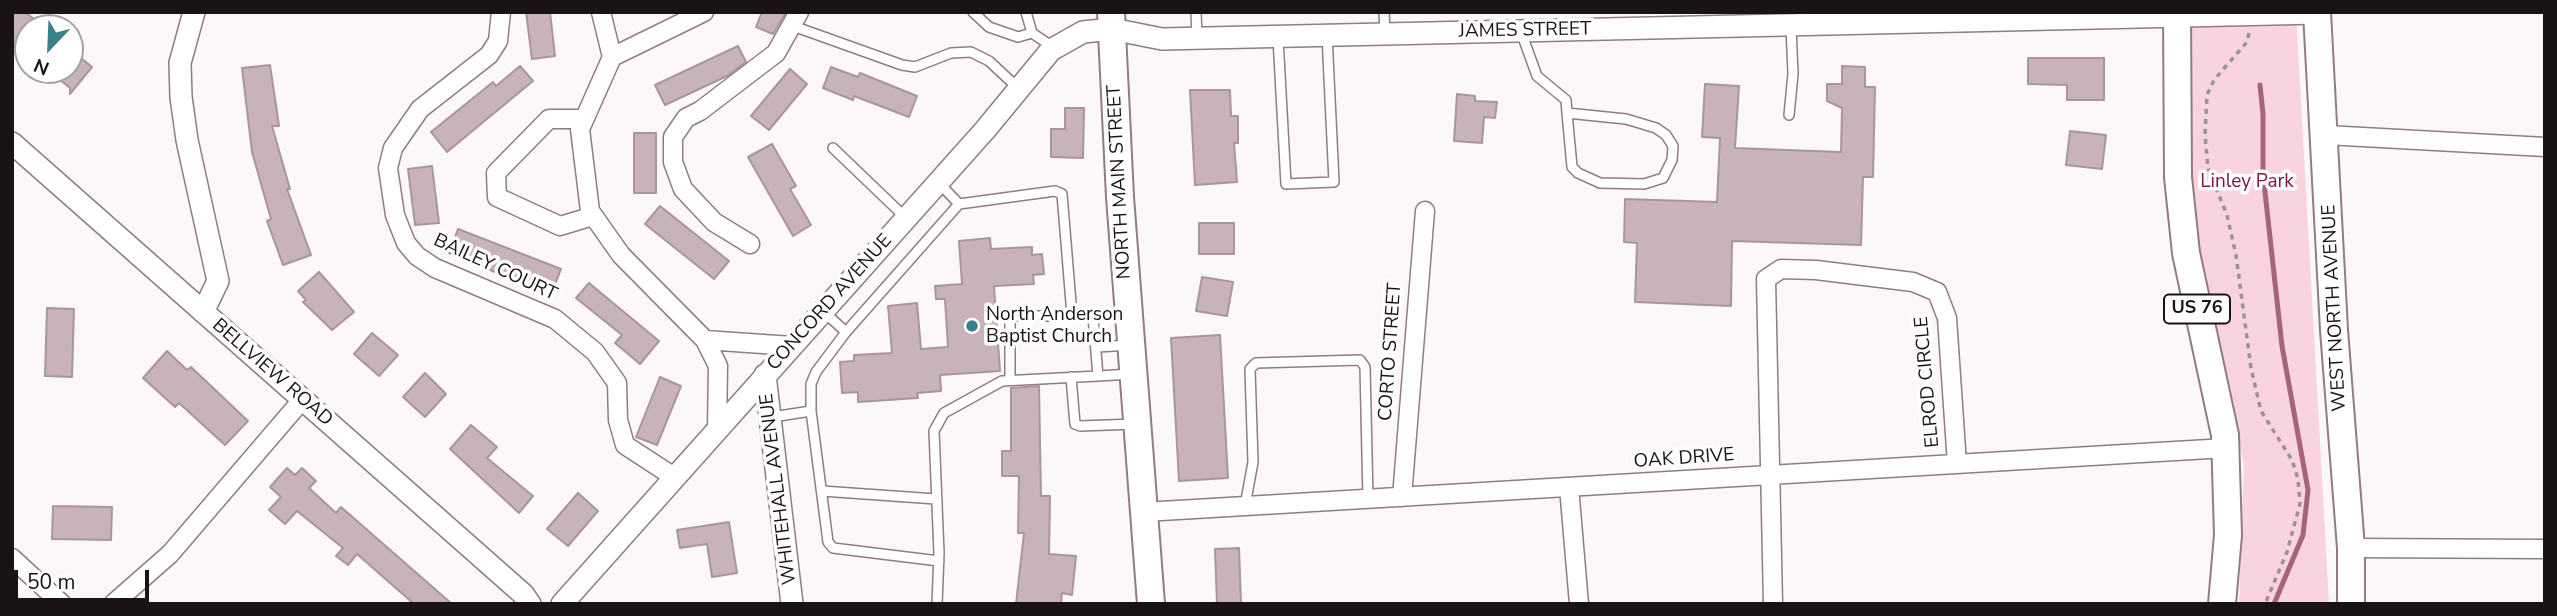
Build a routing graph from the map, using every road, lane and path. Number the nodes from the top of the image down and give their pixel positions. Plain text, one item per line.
1 (194, 12) edge
2 (501, 12) edge
3 (601, 12) edge
4 (704, 12) edge
5 (973, 12) edge
6 (1026, 12) edge
7 (1196, 12) edge
8 (1384, 12) edge
9 (2317, 12) edge
10 (2177, 15) edge
11 (796, 19) edge
12 (1112, 20) edge
13 (1643, 21) edge
14 (1791, 27) junction
15 (2250, 28) dead end
16 (1521, 30) junction
17 (1032, 33) junction
18 (1385, 34) junction
19 (1326, 35) junction
20 (1278, 36) junction
21 (1197, 38) junction
22 (1055, 48) junction
23 (612, 57) junction
24 (1019, 89) junction
25 (1567, 113) junction
26 (1788, 115) dead end
27 (583, 119) junction
28 (2326, 135) junction
29 (12, 143) edge
30 (2545, 147) edge
31 (834, 148) dead end
32 (938, 182) junction
33 (959, 204) junction
34 (1425, 211) dead end
35 (593, 216) junction
36 (906, 218) junction
37 (750, 244) dead end
38 (823, 311) junction
39 (203, 312) junction
40 (1128, 313) junction
41 (1072, 315) junction
42 (1093, 316) junction
43 (846, 332) junction
44 (705, 340) junction
45 (1130, 345) junction
46 (792, 346) junction
47 (1097, 347) junction
48 (1133, 374) junction
49 (765, 375) junction
50 (1098, 376) junction
51 (1071, 377) junction
52 (1010, 380) junction
53 (302, 400) junction
54 (811, 411) junction
55 (770, 417) junction
56 (1136, 424) junction
57 (717, 429) junction
58 (2226, 447) junction
59 (1957, 464) junction
60 (1770, 474) junction
61 (674, 477) junction
62 (1569, 487) junction
63 (822, 491) junction
64 (1402, 497) junction
65 (936, 499) junction
66 (1368, 499) junction
67 (1245, 506) junction
68 (1144, 512) junction
69 (2351, 548) junction
70 (2545, 549) edge
71 (12, 558) edge
72 (939, 561) junction
73 (62, 604) edge
74 (113, 604) edge
75 (530, 604) edge
76 (562, 604) edge
77 (792, 604) edge
78 (937, 604) edge
79 (1151, 604) edge
80 (1579, 604) edge
81 (1773, 604) edge
82 (2222, 604) edge
83 (2265, 604) edge
84 (2351, 604) edge

1 - 39 street
2 - 61 street, BAILEY COURT
3 - 23 street
4 - 23 street
5 - 17 lane
6 - 17 lane
7 - 21 lane
8 - 18 lane
9 - 10 street, JAMES STREET
9 - 28 main road, WEST NORTH AVENUE
10 - 14 street, JAMES STREET
10 - 58 main road, US 76
11 - 24 lane
11 - 37 street
12 - 21 street, JAMES STREET
12 - 22 street, CONCORD AVENUE
12 - 40 main road, NORTH MAIN STREET
13 - 14 street, JAMES STREET
13 - 16 street, JAMES STREET
14 - 26 lane
15 - 83 path
16 - 18 street, JAMES STREET
16 - 25 lane
17 - 22 lane
18 - 19 street, JAMES STREET
19 - 20 street, JAMES STREET
19 - 20 lane
20 - 21 street, JAMES STREET
22 - 24 street, CONCORD AVENUE
23 - 27 street
24 - 32 street, CONCORD AVENUE
25 - 25 lane
27 - 35 street
27 - 35 street
28 - 30 street
28 - 69 main road, WEST NORTH AVENUE
29 - 39 street, BELLVIEW ROAD
31 - 36 lane
32 - 33 lane
32 - 36 street, CONCORD AVENUE
33 - 41 lane
33 - 43 lane
34 - 64 street, CORTO STREET
35 - 44 street
36 - 38 street, CONCORD AVENUE
38 - 43 lane
38 - 46 street, CONCORD AVENUE
39 - 53 street, BELLVIEW ROAD
40 - 42 lane
40 - 45 main road, NORTH MAIN STREET
41 - 42 lane
41 - 52 lane
42 - 47 lane
43 - 54 lane
44 - 46 street
44 - 57 street
45 - 47 lane
45 - 48 main road, NORTH MAIN STREET
46 - 49 street, CONCORD AVENUE
47 - 50 lane
48 - 50 lane
48 - 56 main road, NORTH MAIN STREET
49 - 55 street, WHITEHALL AVENUE
49 - 57 street, CONCORD AVENUE
50 - 51 lane
51 - 52 lane
51 - 56 lane
52 - 65 lane
53 - 74 street
53 - 75 street, BELLVIEW ROAD
54 - 55 lane
54 - 63 lane
55 - 77 street, WHITEHALL AVENUE
56 - 68 main road, NORTH MAIN STREET
57 - 61 street, CONCORD AVENUE
58 - 59 street, OAK DRIVE
58 - 82 main road, US 76
59 - 60 street, OAK DRIVE
59 - 60 street, ELROD CIRCLE
60 - 62 street, OAK DRIVE
60 - 81 street
61 - 76 street, CONCORD AVENUE
62 - 64 street, OAK DRIVE
62 - 80 street
63 - 65 lane
63 - 72 lane
64 - 66 street, OAK DRIVE
65 - 72 lane
66 - 67 street, OAK DRIVE
66 - 67 lane
67 - 68 street, OAK DRIVE
68 - 79 main road, NORTH MAIN STREET
69 - 70 street
69 - 84 main road, WEST NORTH AVENUE
71 - 73 street
72 - 78 lane

